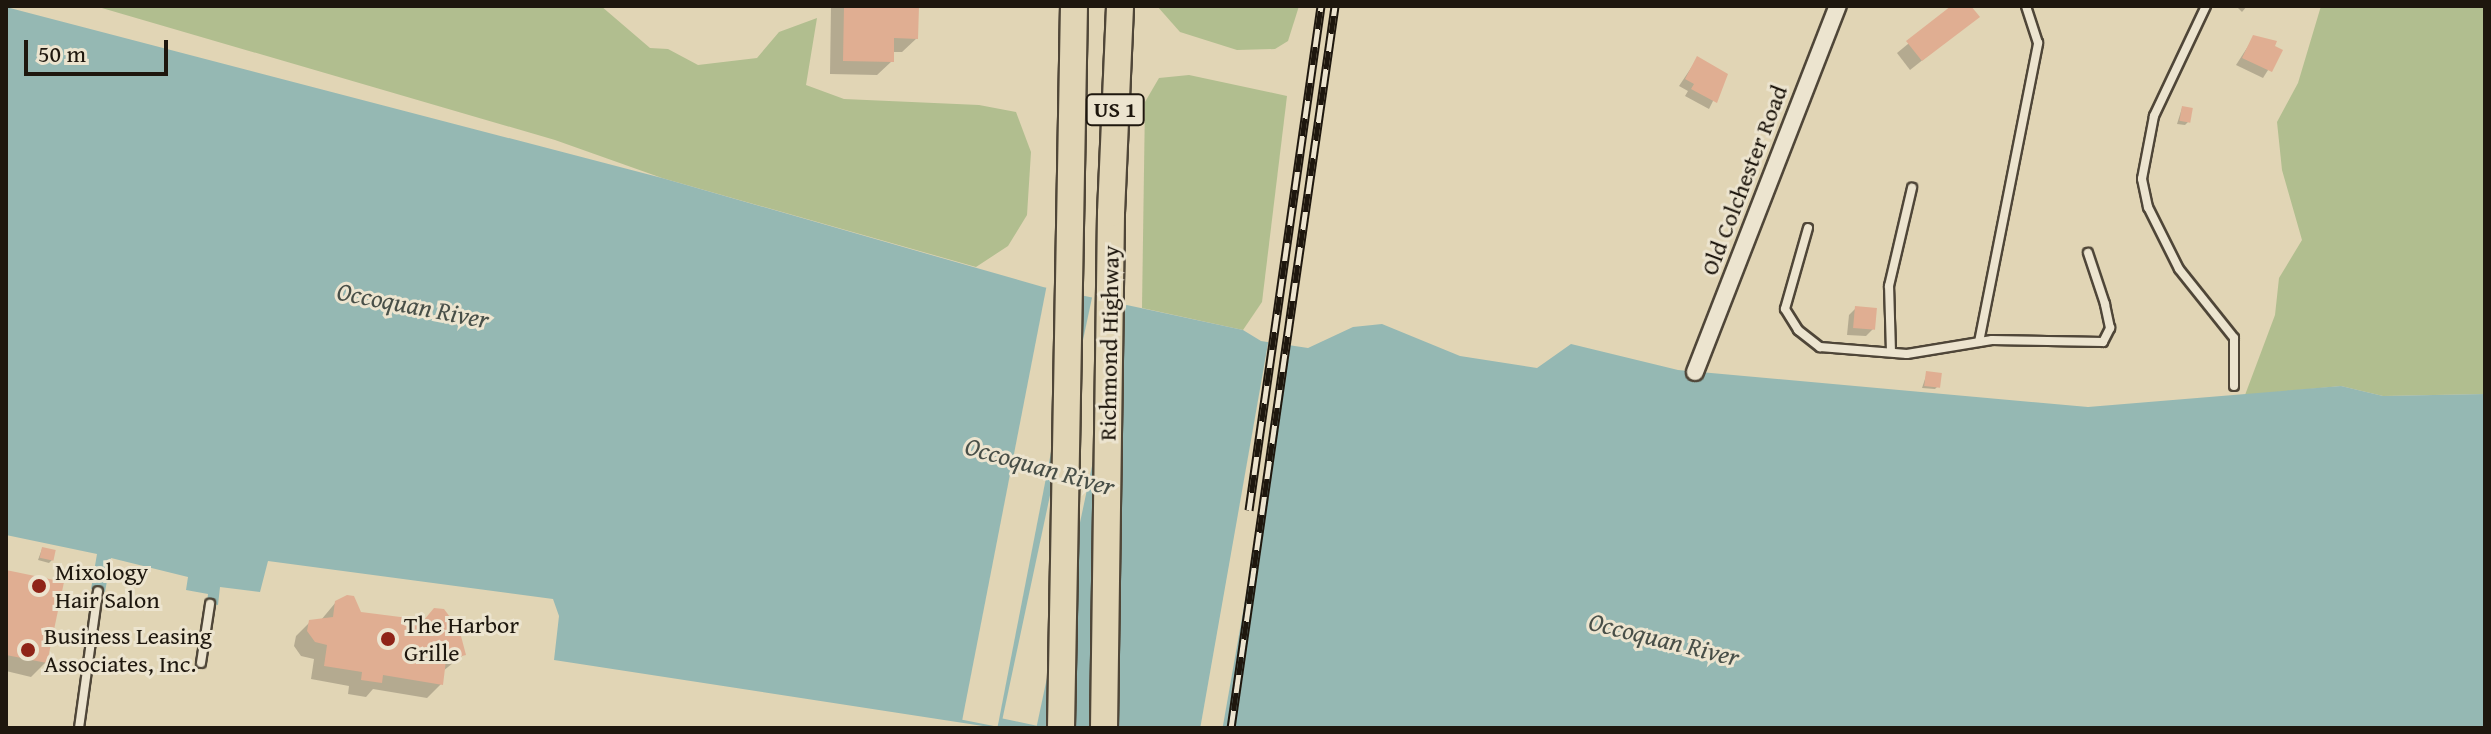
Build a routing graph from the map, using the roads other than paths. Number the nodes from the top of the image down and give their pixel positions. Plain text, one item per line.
1 (1074, 6) edge
2 (1120, 6) edge
3 (1838, 6) edge
4 (2026, 6) edge
5 (2206, 6) edge
6 (1912, 188) dead end
7 (1808, 228) dead end
8 (2088, 253) dead end
9 (1979, 342) junction
10 (1891, 352) junction
11 (1695, 372) dead end
12 (2234, 386) dead end
13 (98, 591) dead end
14 (210, 604) dead end
15 (201, 663) dead end
16 (79, 728) edge
17 (1061, 728) edge
18 (1104, 728) edge

1 - 17 main road, Richmond Highway / US 1
2 - 18 main road, Richmond Highway / US 1
3 - 11 street, Old Colchester Road
4 - 9 lane
5 - 12 lane
6 - 10 lane
7 - 10 lane
8 - 9 lane
9 - 10 lane
13 - 16 lane
14 - 15 lane

